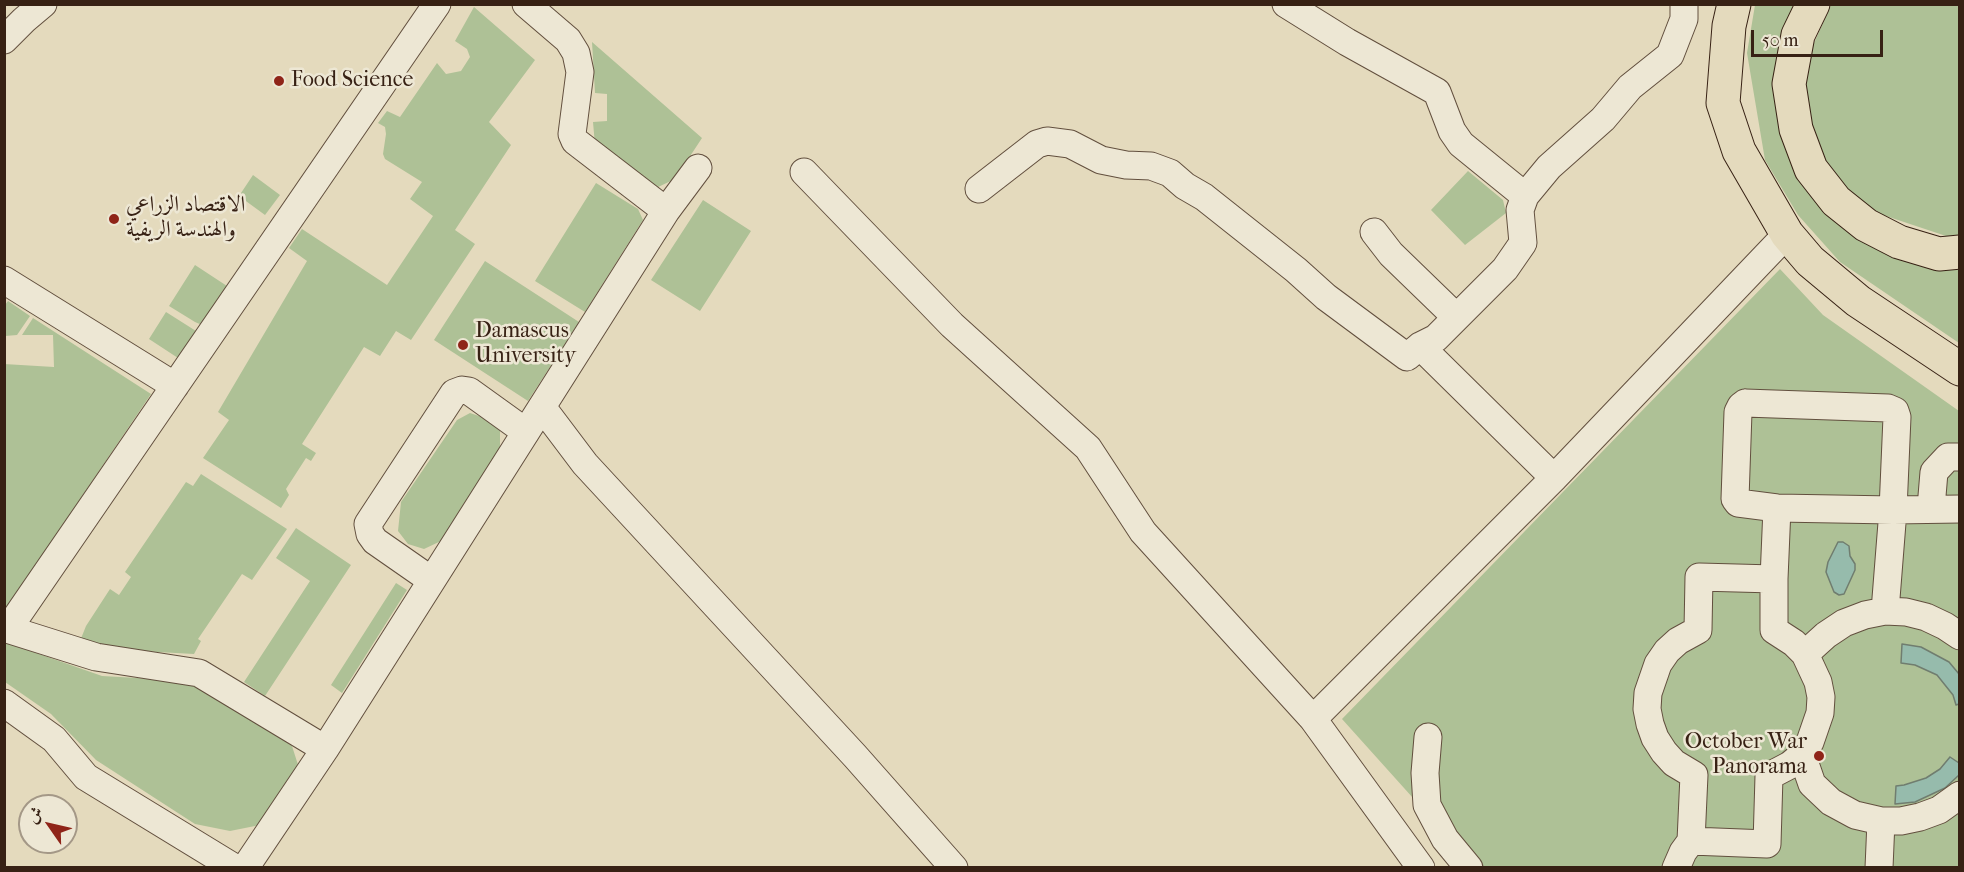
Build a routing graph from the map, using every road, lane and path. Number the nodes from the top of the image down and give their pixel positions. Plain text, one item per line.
1 (43, 4) edge
2 (437, 4) edge
3 (526, 4) edge
4 (1286, 4) edge
5 (1684, 4) edge
6 (1711, 4) edge
7 (1734, 4) edge
8 (1813, 4) edge
9 (4, 40) edge
10 (1723, 103) junction
11 (698, 168) dead end
12 (804, 172) dead end
13 (979, 189) dead end
14 (1525, 196) junction
15 (666, 211) junction
16 (1374, 232) dead end
17 (1787, 234) junction
18 (1959, 252) edge
19 (4, 280) edge
20 (1456, 317) junction
21 (1420, 346) junction
22 (1959, 369) edge
23 (175, 386) junction
24 (542, 407) junction
25 (526, 432) junction
26 (1959, 457) edge
27 (1554, 478) junction
28 (1777, 508) junction
29 (1931, 508) junction
30 (1959, 509) edge
31 (1893, 510) junction
32 (1774, 579) junction
33 (431, 580) junction
34 (1886, 611) junction
35 (7, 629) edge
36 (1959, 636) edge
37 (1805, 654) junction
38 (5, 704) edge
39 (1313, 719) junction
40 (1428, 737) dead end
41 (325, 749) junction
42 (1802, 755) junction
43 (1958, 799) edge
44 (1881, 820) junction
45 (1691, 841) junction
46 (1767, 856) edge
47 (944, 863) edge
48 (235, 867) edge
49 (245, 867) edge
50 (1421, 867) edge
51 (1469, 867) edge
52 (1676, 867) edge
53 (1880, 867) edge

1 - 9 street
2 - 23 street
3 - 15 street
4 - 14 street
5 - 14 street
6 - 10 highway
7 - 10 highway
8 - 18 highway
10 - 17 highway
11 - 15 street
12 - 39 street
13 - 21 street
14 - 20 street
15 - 24 street
16 - 20 street
17 - 22 highway
17 - 27 street
19 - 23 street
20 - 21 street
21 - 27 street
23 - 35 street
24 - 25 street
24 - 47 street
25 - 33 street
25 - 33 street
26 - 29 street
27 - 39 street
28 - 31 street
28 - 31 street
28 - 32 street
29 - 30 street
29 - 31 street
31 - 34 street
32 - 37 street
32 - 45 street
33 - 41 street
34 - 36 street
34 - 37 street
35 - 41 street
37 - 42 street
38 - 48 street
39 - 50 street
40 - 51 street
41 - 49 street
42 - 44 street
42 - 46 street
43 - 44 street
44 - 53 street
45 - 46 street
45 - 52 street

